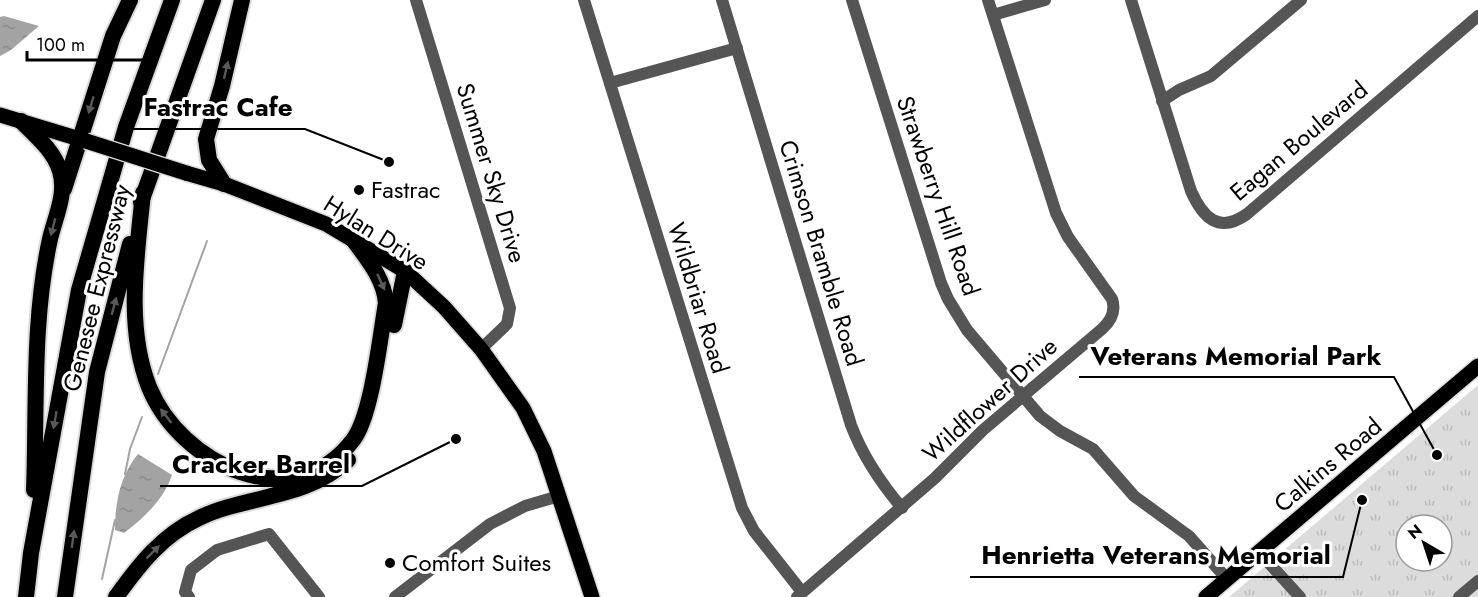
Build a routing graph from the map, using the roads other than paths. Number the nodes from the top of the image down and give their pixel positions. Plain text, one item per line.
1 (130, 0) edge
2 (172, 0) edge
3 (213, 0) edge
4 (242, 0) edge
5 (416, 0) edge
6 (584, 0) edge
7 (722, 0) edge
8 (852, 0) edge
9 (988, 0) edge
10 (1045, 0) edge
11 (1131, 0) edge
12 (1301, 0) edge
13 (993, 15) junction
14 (1478, 16) edge
15 (737, 48) junction
16 (610, 83) junction
17 (1162, 101) junction
18 (0, 115) edge
19 (21, 121) junction
20 (83, 140) junction
21 (224, 184) junction
22 (63, 193) junction
23 (144, 193) junction
24 (352, 238) junction
25 (405, 271) junction
26 (481, 349) junction
27 (1478, 366) edge
28 (1022, 397) junction
29 (559, 496) junction
30 (902, 508) junction
31 (1259, 552) junction
32 (31, 553) junction
33 (1227, 579) junction
34 (1478, 581) edge
35 (800, 595) edge
36 (26, 597) edge
37 (65, 597) edge
38 (116, 597) edge
39 (189, 597) edge
40 (319, 597) edge
41 (395, 597) edge
42 (592, 597) edge
43 (1206, 597) edge
44 (1300, 597) edge
45 (1459, 597) edge

1 -> 20 highway
2 -> 32 highway, Genesee Expressway
3 - 23 highway, Genesee Expressway
21 -> 4 highway
5 - 26 street, Summer Sky Drive
6 - 16 street, Wildbriar Road
7 - 15 street, Crimson Bramble Road
8 - 28 street, Strawberry Hill Road
9 - 13 street, Wildflower Drive
10 - 13 street
11 - 17 street, Eagan Boulevard
12 - 17 street
13 - 28 street, Wildflower Drive
14 - 17 street, Eagan Boulevard
15 - 16 street
15 - 30 street, Crimson Bramble Road
16 - 35 street, Wildbriar Road
18 - 19 main road, Hylan Drive
19 - 20 main road, Hylan Drive
19 - 22 highway
20 - 21 main road, Hylan Drive, bridge
20 - 22 highway
21 - 24 main road, Hylan Drive
22 -> 32 highway
24 -> 23 highway
37 -> 23 highway, Genesee Expressway
24 - 25 main road, Hylan Drive
25 - 26 main road, Hylan Drive
38 -> 25 highway
26 - 29 main road, Hylan Drive
27 - 31 main road, Calkins Road
28 - 30 street, Wildflower Drive
28 - 33 street, Strawberry Hill Road
29 - 41 street
29 - 42 main road, Hylan Drive
30 - 35 street, Wildflower Drive
31 - 33 main road, Calkins Road
31 - 44 street
32 - 36 highway, Genesee Expressway
33 - 43 main road, Calkins Road
34 - 45 street
39 - 40 street

